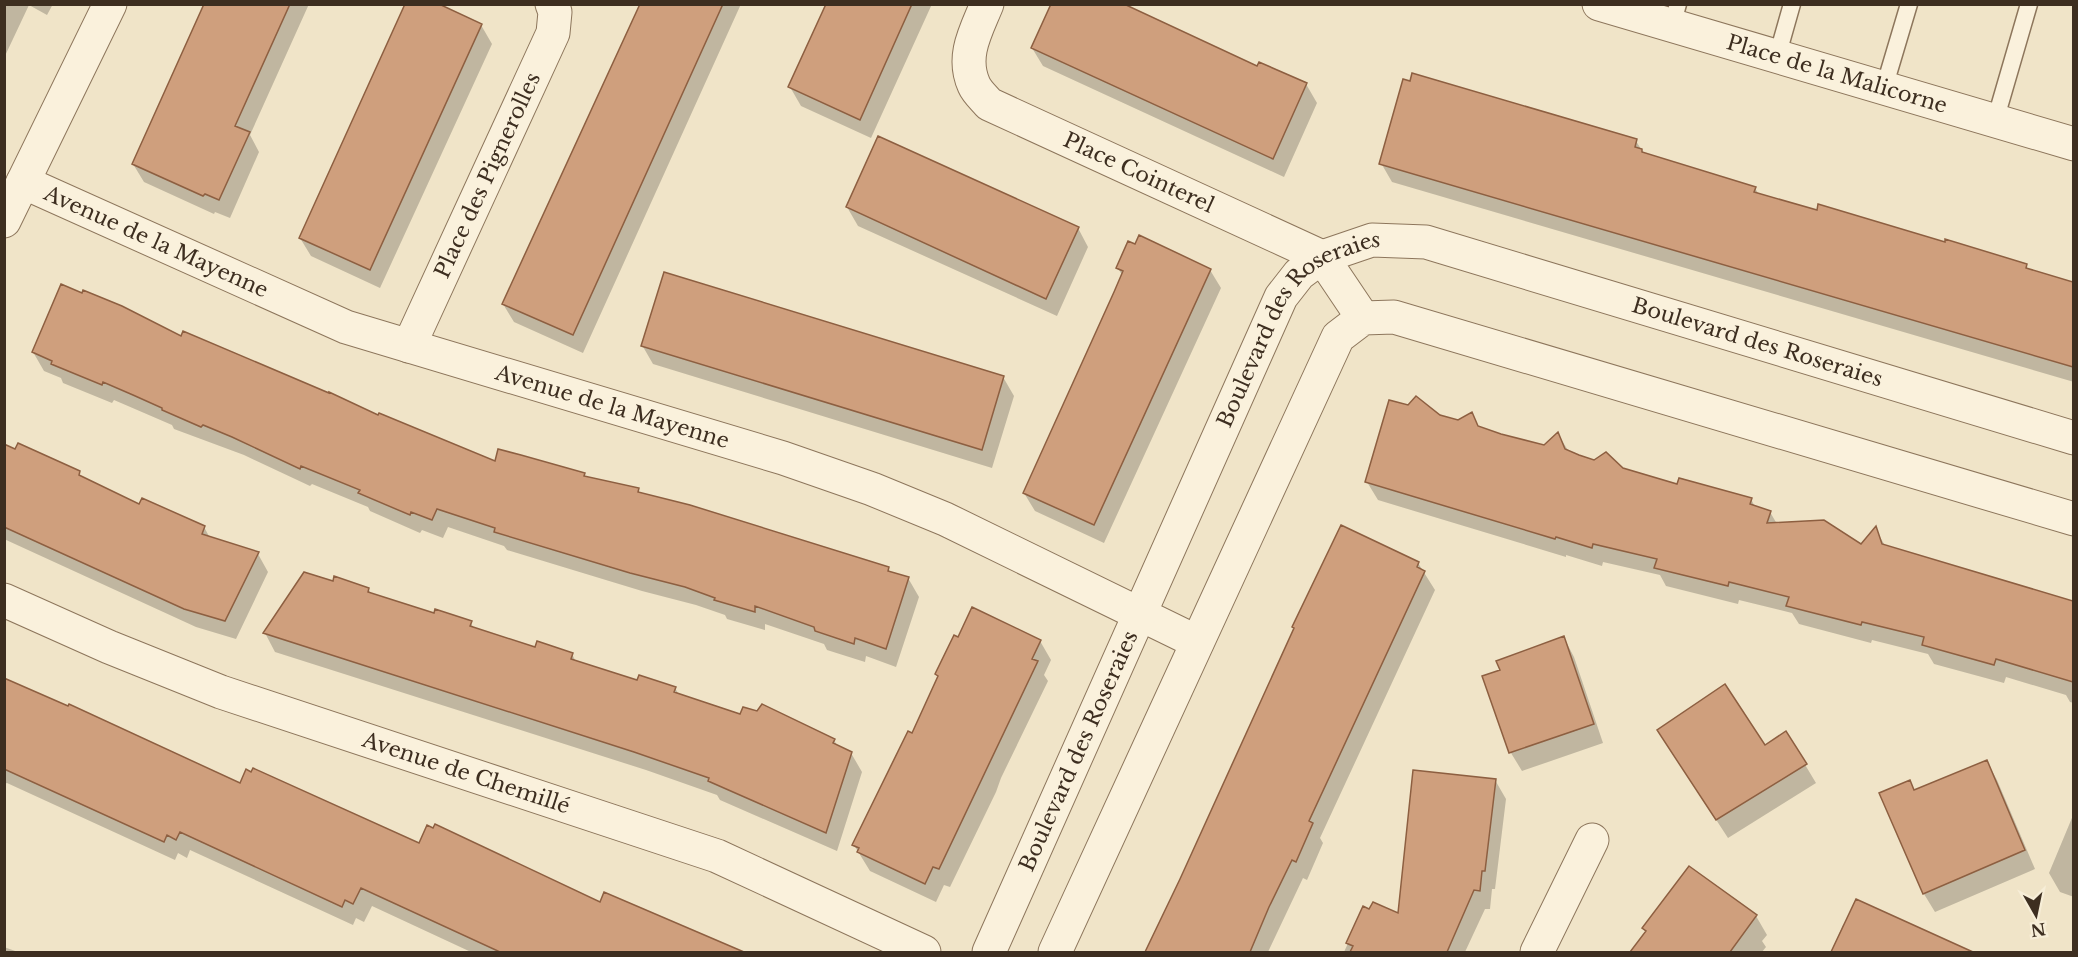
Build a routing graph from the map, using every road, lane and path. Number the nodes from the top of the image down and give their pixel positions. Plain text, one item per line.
1 (110, 4) edge
2 (552, 4) edge
3 (987, 4) edge
4 (1599, 4) edge
5 (1792, 4) edge
6 (1910, 4) edge
7 (2029, 4) edge
8 (1675, 15) edge
9 (1777, 57) junction
10 (1884, 88) junction
11 (1995, 121) junction
12 (2073, 144) edge
13 (23, 182) junction
14 (4, 221) edge
15 (1322, 257) junction
16 (1363, 318) junction
17 (409, 346) junction
18 (2073, 438) edge
19 (2073, 519) edge
20 (4, 600) edge
21 (1139, 614) junction
22 (1197, 642) junction
23 (1592, 840) dead end
24 (924, 952) edge
25 (989, 952) edge
26 (1055, 952) edge
27 (1537, 952) edge

1 - 13 street
2 - 17 street, Place des Pignerolles
3 - 15 street, Place Cointerel
4 - 8 street, Place de la Malicorne
5 - 9 lane
6 - 10 lane
7 - 11 lane
8 - 9 street, Place de la Malicorne
9 - 10 street, Place de la Malicorne
10 - 11 street, Place de la Malicorne
11 - 12 street, Place de la Malicorne
13 - 14 street
13 - 17 street, Avenue de la Mayenne
15 - 16 street
15 - 18 street, Boulevard des Roseraies
15 - 21 street, Boulevard des Roseraies
16 - 19 street, Boulevard des Roseraies
16 - 22 street, Boulevard des Roseraies
17 - 21 street, Avenue de la Mayenne
20 - 24 street, Avenue de Chemillé
21 - 22 street, Avenue de la Mayenne
21 - 25 street, Boulevard des Roseraies
22 - 26 street, Boulevard des Roseraies
23 - 27 street

